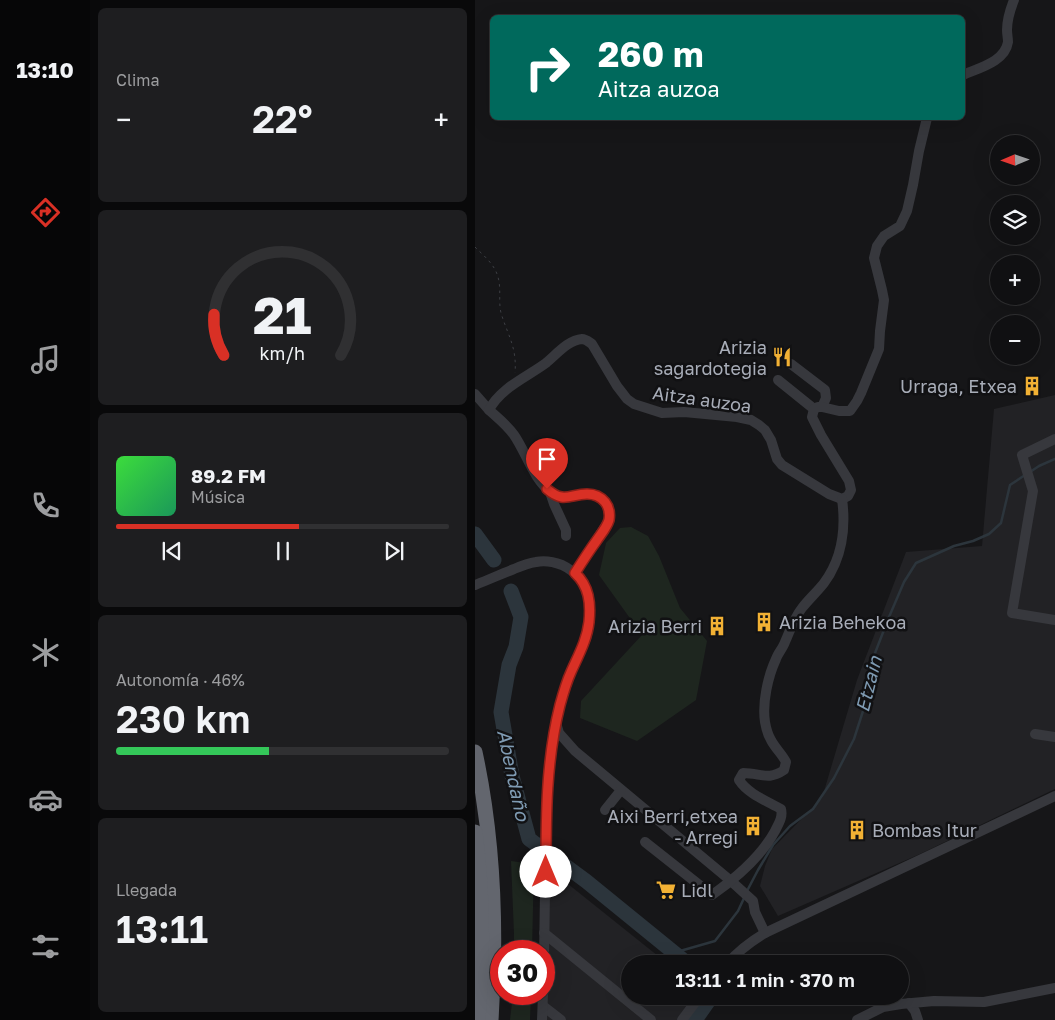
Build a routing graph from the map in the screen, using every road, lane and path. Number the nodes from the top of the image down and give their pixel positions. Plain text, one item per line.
1 (1014, 0) edge
2 (965, 74) edge
3 (927, 120) edge
4 (475, 247) edge
5 (791, 364) dead end
6 (778, 380) dead end
7 (515, 384) junction
8 (475, 394) edge
9 (818, 408) junction
10 (489, 410) junction
11 (1055, 439) edge
12 (551, 492) junction
13 (842, 499) junction
14 (566, 536) dead end
15 (575, 573) junction
16 (475, 585) edge
17 (1055, 620) edge
18 (556, 722) junction
19 (1035, 734) dead end
20 (1055, 736) edge
21 (475, 752) edge
22 (618, 787) junction
23 (1055, 796) edge
24 (605, 810) dead end
25 (475, 832) edge
26 (645, 842) dead end
27 (731, 881) junction
28 (544, 933) junction
29 (765, 933) junction
30 (544, 940) edge
31 (735, 955) edge
32 (1055, 988) edge
33 (909, 1003) joint
34 (693, 1005) edge
35 (896, 1005) edge
36 (543, 1006) joint
37 (478, 1020) edge
38 (491, 1020) edge
39 (542, 1020) edge
40 (561, 1020) edge
41 (651, 1020) edge
42 (682, 1020) edge
43 (857, 1020) edge
44 (918, 1020) edge

1 - 2 street
3 - 9 street
4 - 7 path
5 - 9 street
6 - 9 street
7 - 10 street, Aitza auzoa
7 - 13 street, Aitza auzoa
8 - 10 street
9 - 13 street
10 - 12 street
11 - 17 street
12 - 14 street
12 - 15 street
13 - 27 street
15 - 16 street
15 - 18 street
18 - 22 street
18 - 28 street
19 - 20 street
21 - 38 highway
22 - 24 street
22 - 27 street
23 - 29 street
25 - 37 highway
26 - 27 street
27 - 29 street
28 - 30 street
28 - 41 street
29 - 31 street
32 - 33 street
33 - 44 street
34 - 42 street
35 - 43 street
36 - 39 street
36 - 40 street

